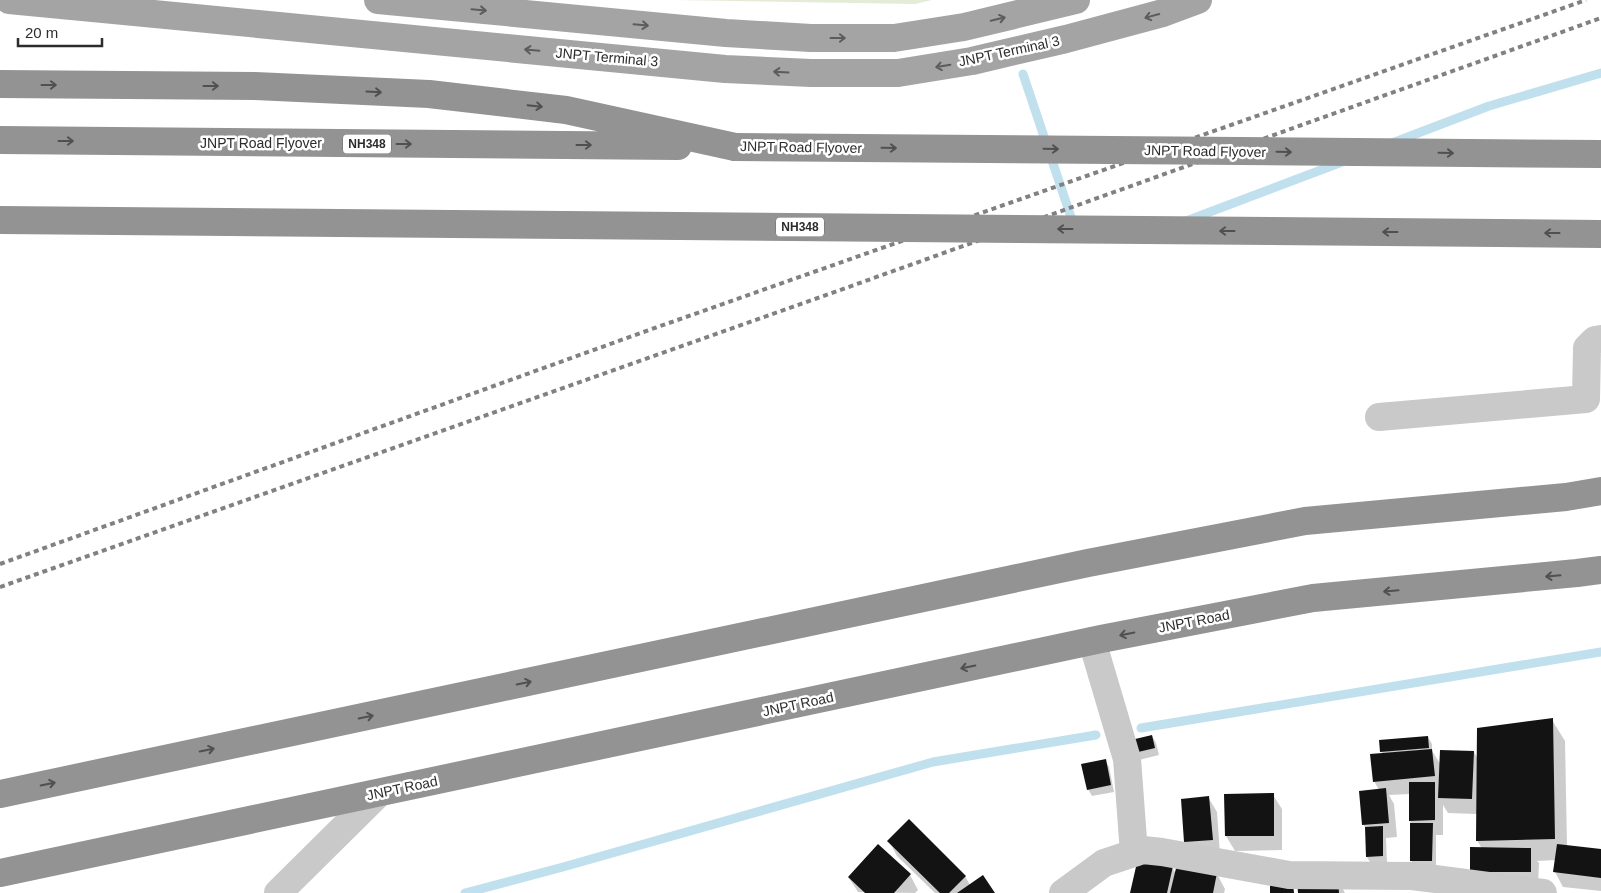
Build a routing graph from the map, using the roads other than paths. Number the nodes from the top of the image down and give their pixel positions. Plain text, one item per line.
1 (10, 0) edge
2 (378, 0) edge
3 (1076, 0) edge
4 (1198, 0) edge
5 (0, 84) edge
6 (0, 140) edge
7 (735, 147) junction
8 (1601, 154) edge
9 (0, 220) edge
10 (1601, 234) edge
11 (1601, 339) edge
12 (1594, 399) edge
13 (1379, 417) dead end
14 (1601, 491) edge
15 (1601, 570) edge
16 (1092, 641) junction
17 (379, 793) junction
18 (0, 794) edge
19 (1134, 853) junction
20 (0, 874) edge
21 (278, 893) edge
22 (1063, 893) edge
23 (1543, 893) edge

4 -> 1 main road, JNPT Terminal 3
2 -> 3 main road
5 -> 7 highway
6 -> 7 highway, JNPT Road Flyover / NH348
7 -> 8 highway, JNPT Road Flyover / NH348, bridge
10 -> 9 highway, NH348, bridge
11 - 12 street
12 - 13 street
18 -> 14 highway
15 -> 16 highway, JNPT Road
16 -> 17 highway, JNPT Road
16 - 19 street
17 - 20 highway, JNPT Road
17 - 21 street
19 - 22 street
19 - 23 street

